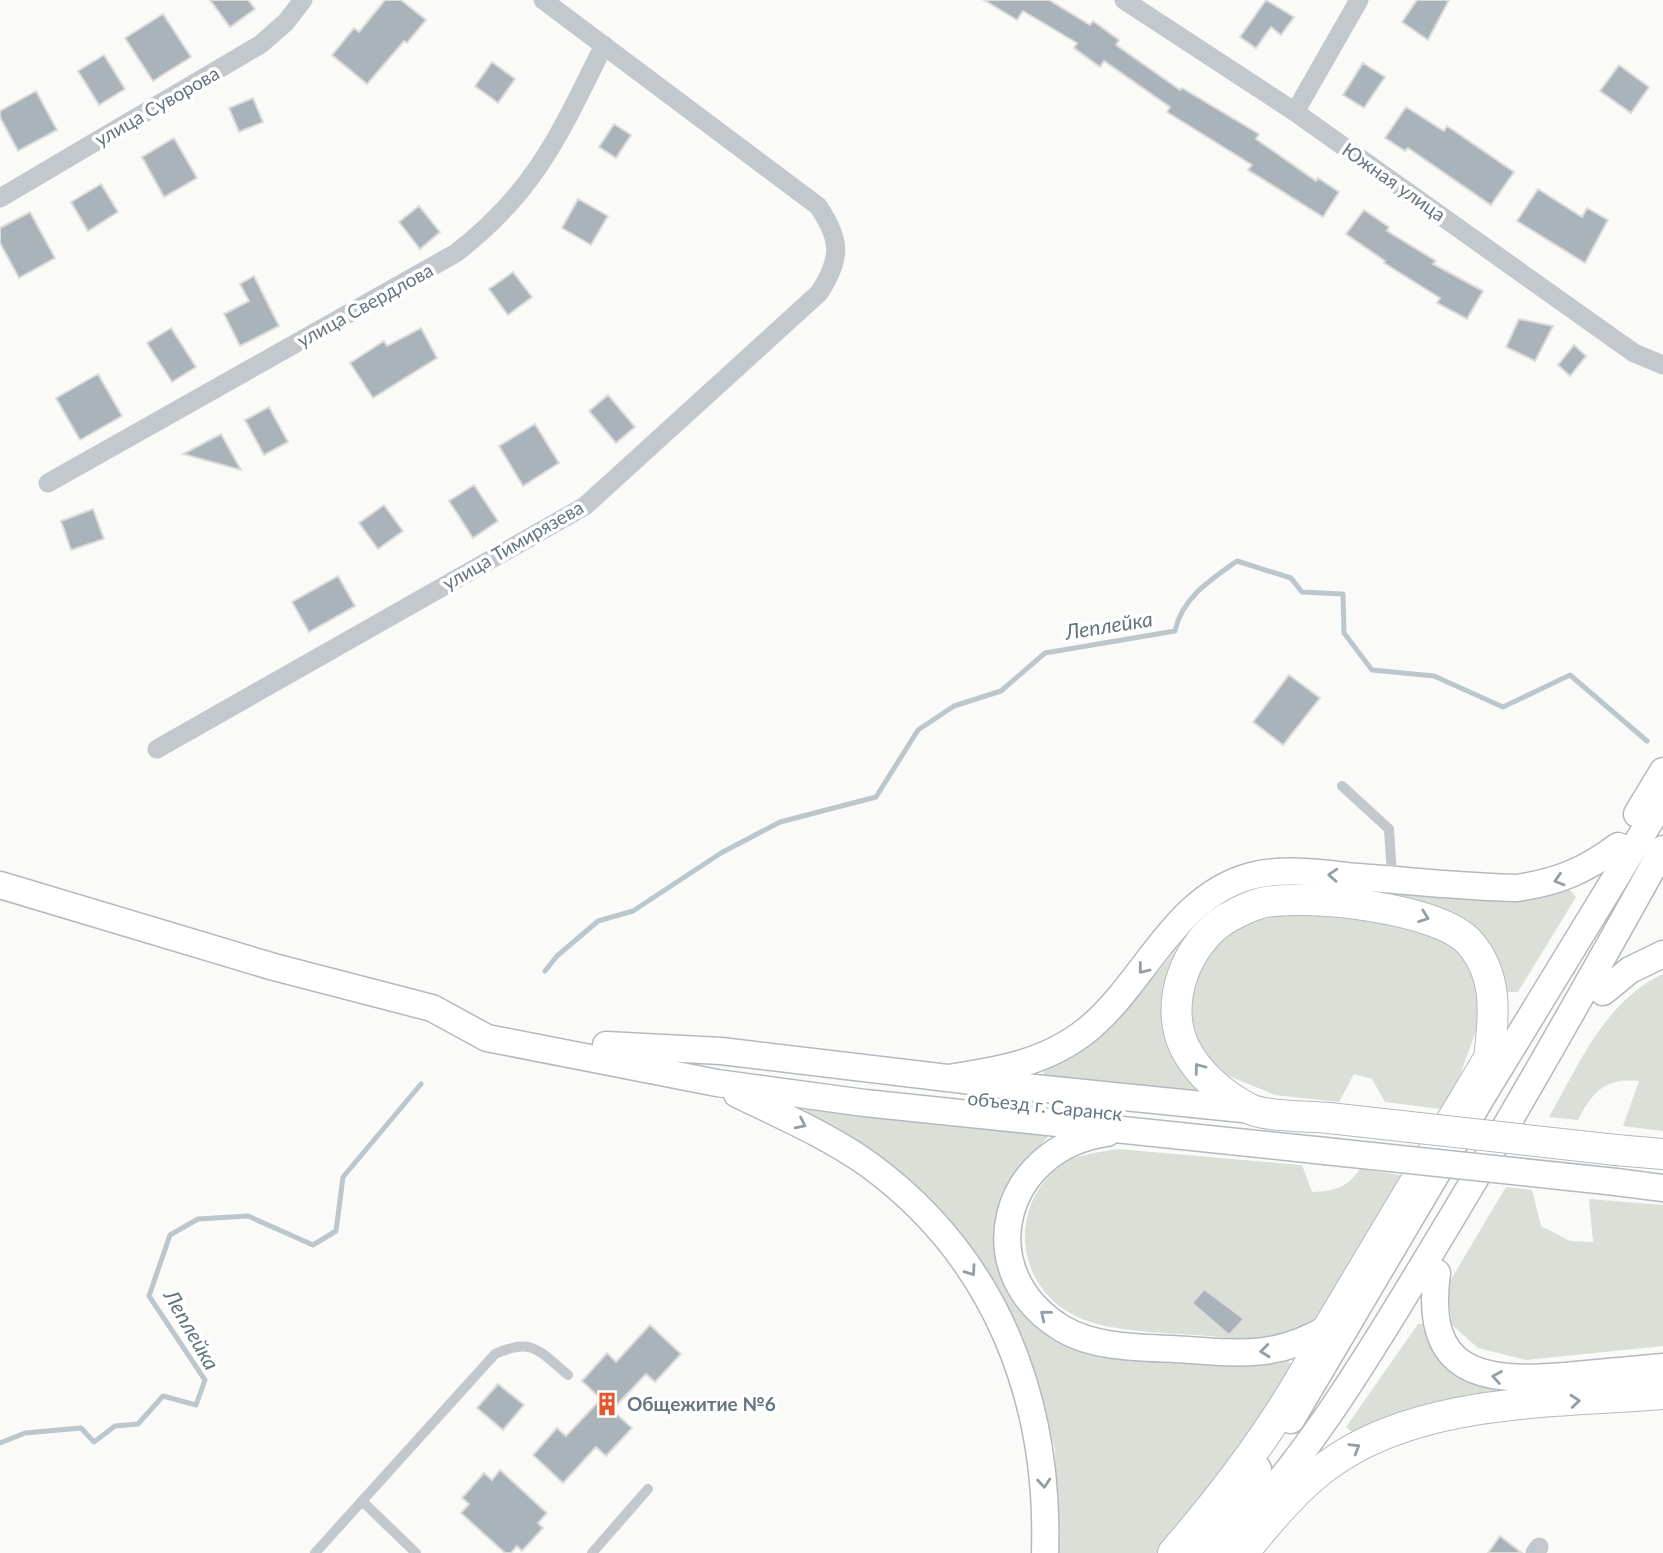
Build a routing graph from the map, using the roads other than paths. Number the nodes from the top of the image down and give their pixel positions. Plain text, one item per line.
1 (303, 0) edge
2 (543, 0) edge
3 (1124, 0) edge
4 (1359, 0) edge
5 (604, 45) junction
6 (1295, 111) junction
7 (0, 198) edge
8 (1663, 365) edge
9 (48, 483) dead end
10 (157, 749) dead end
11 (1663, 771) edge
12 (1342, 786) dead end
13 (1663, 800) edge
14 (1618, 846) junction
15 (1663, 849) edge
16 (1393, 880) junction
17 (1663, 882) edge
18 (0, 885) edge
19 (1663, 954) edge
20 (1603, 992) junction
21 (432, 1008) junction
22 (606, 1045) junction
23 (1489, 1058) junction
24 (948, 1079) junction
25 (717, 1083) junction
26 (1252, 1110) junction
27 (1129, 1129) junction
28 (1327, 1134) junction
29 (1663, 1154) edge
30 (1616, 1166) junction
31 (1663, 1171) edge
32 (1663, 1188) edge
33 (1437, 1273) junction
34 (1328, 1328) junction
35 (1663, 1367) edge
36 (568, 1375) dead end
37 (1663, 1394) edge
38 (648, 1489) dead end
39 (362, 1501) junction
40 (1267, 1524) junction
41 (315, 1553) edge
42 (416, 1553) edge
43 (592, 1553) edge
44 (1045, 1553) edge
45 (1173, 1553) edge
46 (1205, 1553) edge
47 (1215, 1553) edge
48 (1242, 1553) edge

1 - 7 street, улица Суворова
2 - 5 street
3 - 6 street, Южная улица
4 - 6 street
5 - 9 street, улица Свердлова
5 - 10 street, улица Тимирязева
6 - 8 street, Южная улица
11 - 14 street
12 - 16 lane
13 - 46 street
14 -> 16 street
14 - 23 street
15 - 47 street
16 -> 24 street
17 - 20 street
18 - 21 street
19 - 20 street
20 - 33 street
21 - 22 street, объезд г. Саранск
21 - 25 street
22 - 24 street
22 - 28 street, объезд г. Саранск
26 -> 23 main road
23 - 34 main road
24 - 26 street
25 - 27 street
25 -> 44 street
26 - 28 main road
27 - 28 street
34 -> 27 street
28 - 30 main road, bridge
29 - 30 main road
30 - 31 street
30 - 32 street
35 -> 33 street
33 - 40 street
34 - 45 main road
36 - 39 lane
40 -> 37 main road
38 - 43 lane
39 - 41 lane
39 - 42 lane
40 - 48 main road

